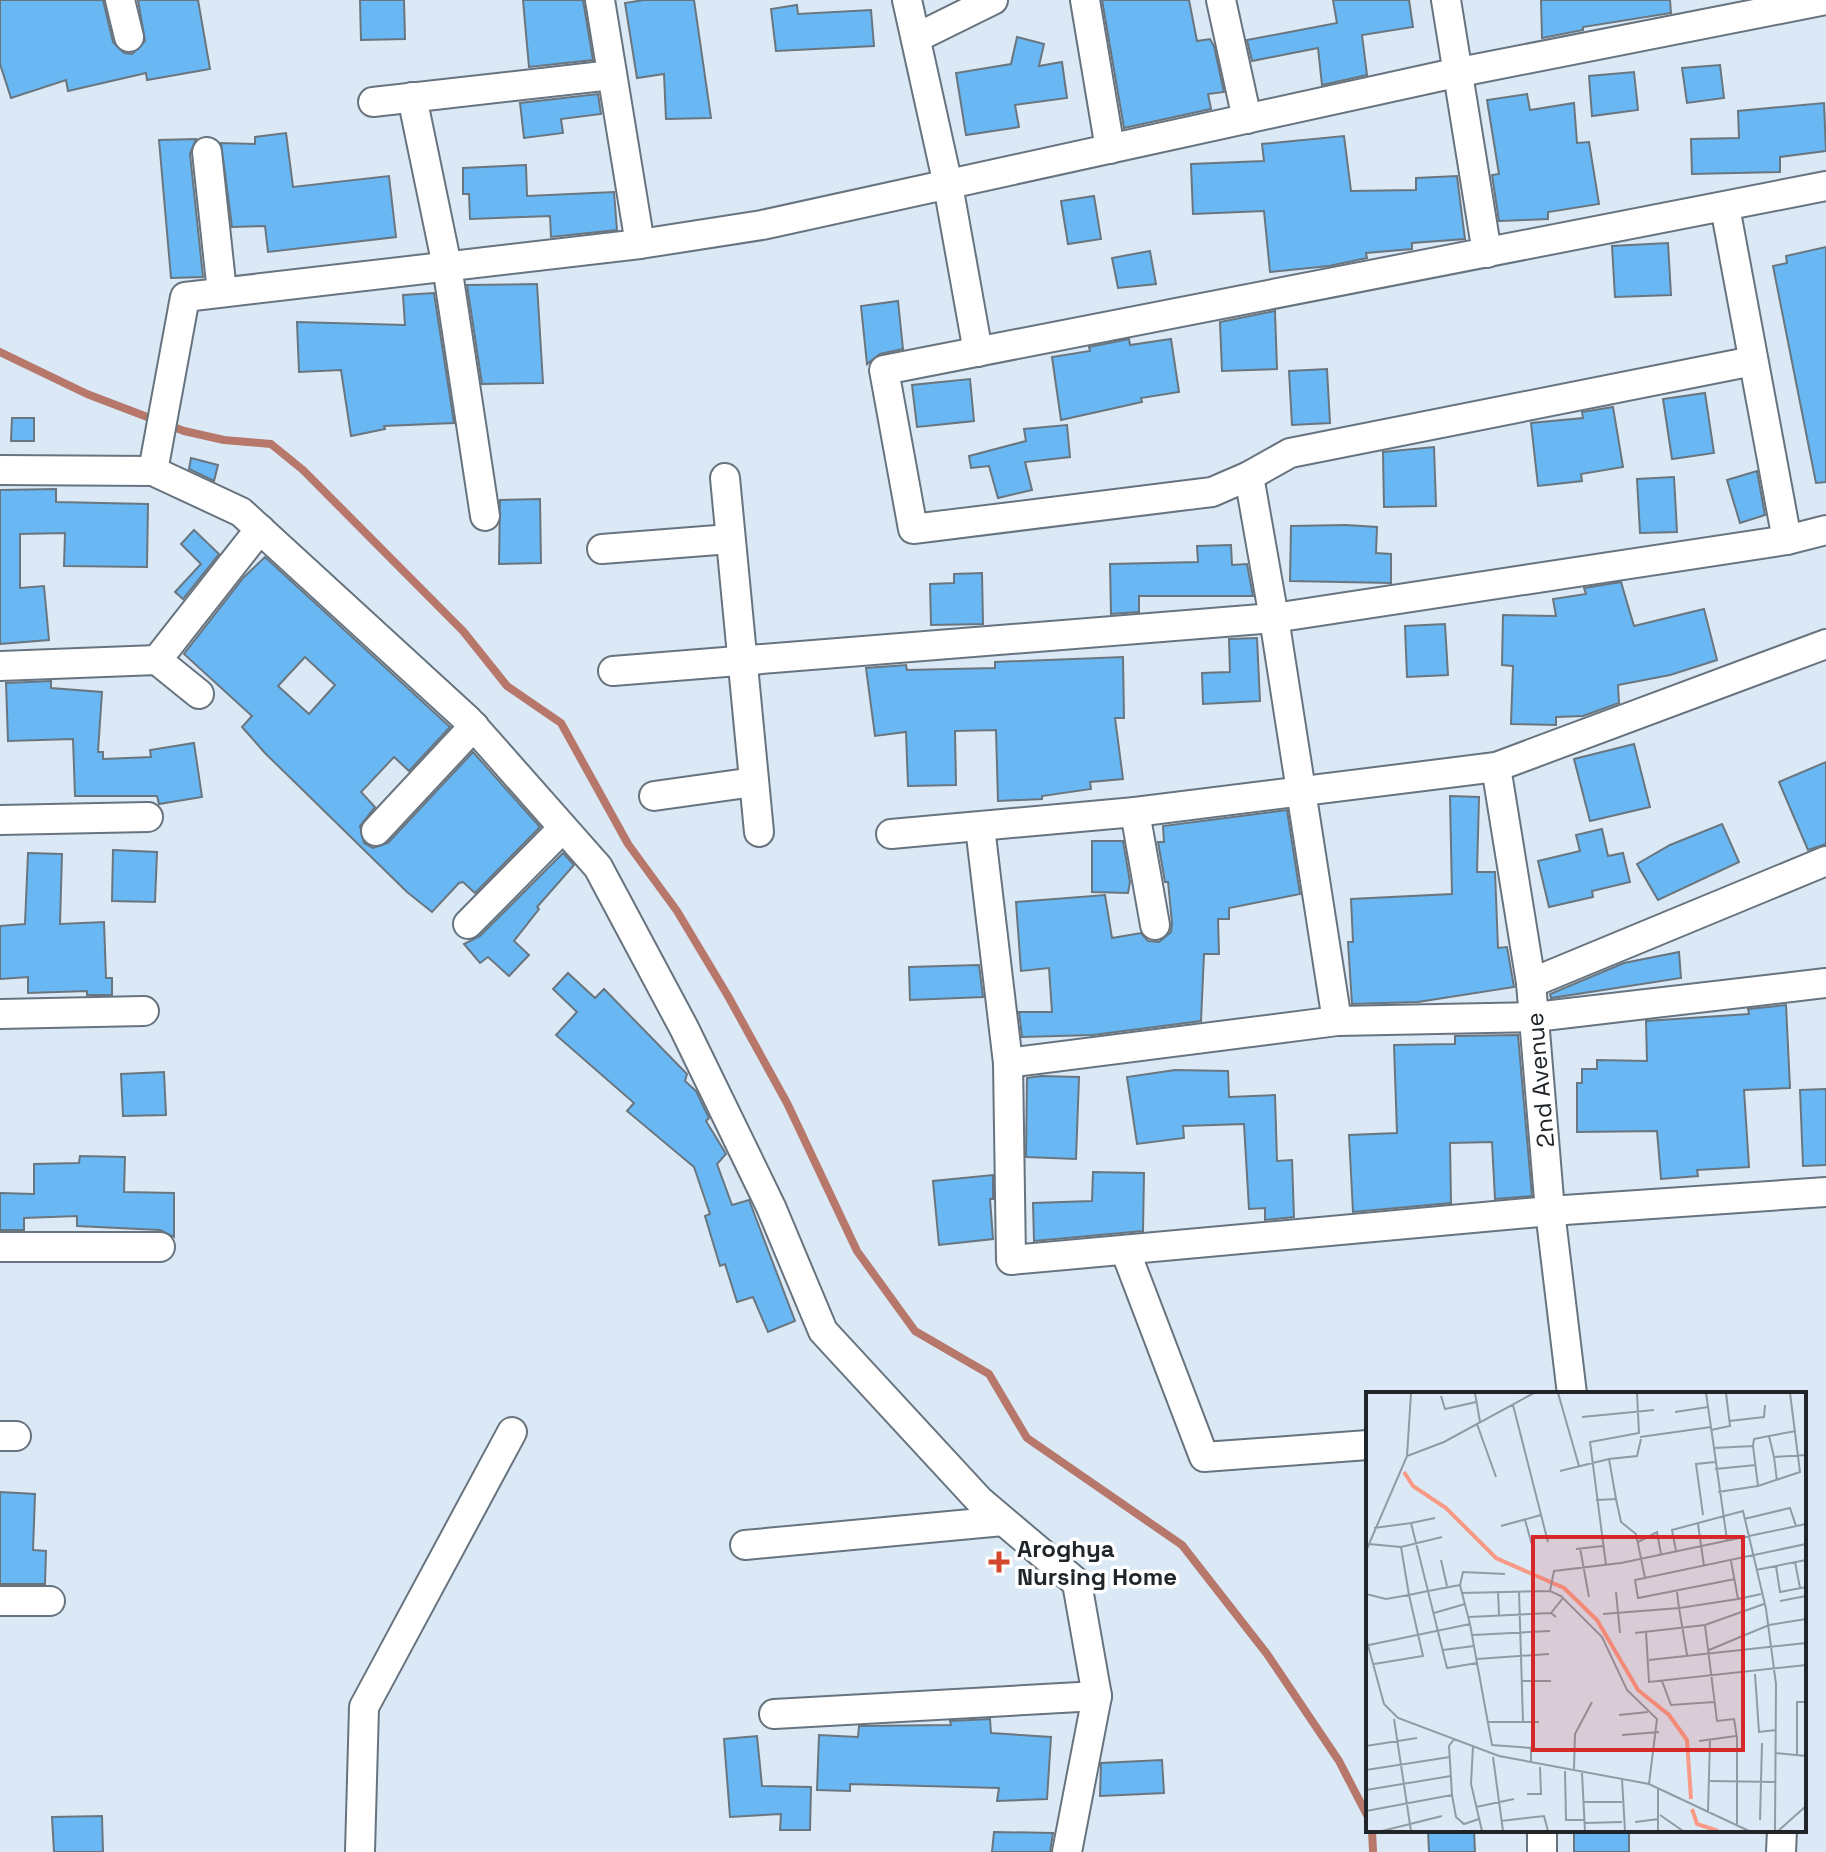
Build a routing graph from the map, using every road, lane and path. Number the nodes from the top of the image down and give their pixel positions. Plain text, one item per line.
1 (120, 0) edge
2 (600, 0) edge
3 (907, 0) edge
4 (993, 0) edge
5 (1085, 0) edge
6 (1221, 0) edge
7 (1446, 0) edge
8 (1826, 0) edge
9 (1686, 13) edge
10 (129, 37) dead end
11 (916, 38) junction
12 (1455, 73) junction
13 (612, 75) junction
14 (412, 97) junction
15 (373, 102) dead end
16 (1247, 119) junction
17 (1110, 149) junction
18 (207, 152) dead end
19 (948, 185) junction
20 (1826, 186) edge
21 (1725, 207) junction
22 (640, 244) junction
23 (1487, 253) junction
24 (447, 266) junction
25 (222, 292) junction
26 (978, 352) junction
27 (1753, 361) junction
28 (0, 470) edge
29 (153, 471) junction
30 (1249, 476) junction
31 (725, 478) dead end
32 (485, 516) dead end
33 (260, 529) junction
34 (1826, 530) edge
35 (730, 539) junction
36 (1787, 540) junction
37 (602, 549) dead end
38 (1274, 618) junction
39 (1826, 644) edge
40 (157, 660) junction
41 (741, 660) junction
42 (0, 666) edge
43 (613, 671) dead end
44 (199, 694) dead end
45 (474, 726) junction
46 (1496, 767) junction
47 (754, 782) junction
48 (1300, 790) junction
49 (654, 796) dead end
50 (1135, 812) junction
51 (148, 817) dead end
52 (0, 820) edge
53 (980, 827) junction
54 (563, 828) junction
55 (376, 831) dead end
56 (759, 832) dead end
57 (891, 834) dead end
58 (1826, 861) edge
59 (468, 924) dead end
60 (1155, 925) dead end
61 (1531, 983) junction
62 (1826, 983) edge
63 (144, 1011) dead end
64 (0, 1014) edge
65 (1535, 1017) junction
66 (1337, 1021) junction
67 (1008, 1063) junction
68 (1826, 1192) edge
69 (1550, 1211) junction
70 (0, 1247) edge
71 (160, 1247) dead end
72 (1125, 1250) junction
73 (1572, 1392) edge
74 (512, 1432) dead end
75 (1366, 1445) edge
76 (1003, 1521) junction
77 (745, 1545) dead end
78 (0, 1601) edge
79 (50, 1601) dead end
80 (1097, 1696) junction
81 (774, 1714) dead end
82 (1782, 1832) edge
83 (360, 1852) edge
84 (1067, 1852) edge
85 (1781, 1852) edge

1 - 10 street
2 - 13 street
3 - 11 street
4 - 11 street
5 - 17 street
6 - 16 street
7 - 12 street
8 - 9 street
9 - 12 street
11 - 19 street
12 - 16 street
12 - 23 street
13 - 14 street
13 - 22 street
14 - 15 street
14 - 24 street
16 - 17 street
17 - 19 street
18 - 25 street
19 - 22 street
19 - 26 street
20 - 21 street
21 - 23 street
21 - 27 street
22 - 24 street
23 - 26 street
24 - 25 street
24 - 32 street
25 - 29 street
26 - 30 street
27 - 30 street
27 - 36 street
28 - 29 street
29 - 33 street
30 - 38 street
31 - 35 street
33 - 40 street
33 - 45 street
34 - 36 street
35 - 37 street
35 - 41 street
36 - 38 street
38 - 41 street
38 - 48 street
39 - 46 street
40 - 42 street
40 - 44 street
41 - 43 street
41 - 47 street
45 - 54 street
45 - 55 street
46 - 48 street
46 - 61 street, 2nd Avenue
47 - 49 street
47 - 56 street
48 - 50 street
48 - 66 street
50 - 53 street
50 - 60 street
51 - 52 street
53 - 57 street
53 - 67 street
54 - 59 street
54 - 76 street
58 - 61 street
61 - 65 street, 2nd Avenue
62 - 65 street
63 - 64 street
65 - 66 street
65 - 69 street, 2nd Avenue
66 - 67 street
67 - 72 street
68 - 69 street
69 - 72 street
69 - 73 street, 2nd Avenue
70 - 71 street
72 - 75 street
74 - 83 street
76 - 77 street
76 - 80 street
78 - 79 street
80 - 81 street
80 - 84 street
82 - 85 street

